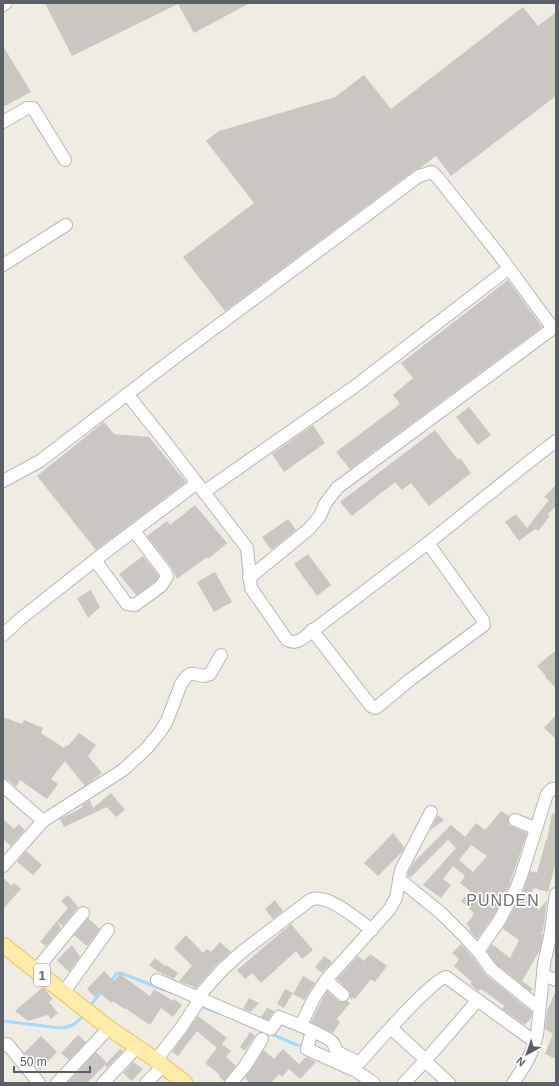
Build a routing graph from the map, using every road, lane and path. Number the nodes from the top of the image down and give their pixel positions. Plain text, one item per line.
1 (6, 3) edge
2 (3, 5) edge
3 (3, 122) edge
4 (64, 160) dead end
5 (66, 225) dead end
6 (3, 265) edge
7 (508, 269) junction
8 (127, 394) junction
9 (556, 441) edge
10 (3, 481) edge
11 (201, 488) junction
12 (134, 531) junction
13 (428, 542) junction
14 (95, 560) junction
15 (249, 578) junction
16 (312, 630) junction
17 (3, 635) edge
18 (221, 655) dead end
19 (3, 786) edge
20 (556, 789) edge
21 (431, 812) dead end
22 (516, 820) dead end
23 (43, 821) junction
24 (535, 828) junction
25 (5, 861) edge
26 (399, 879) junction
27 (556, 894) edge
28 (555, 910) edge
29 (83, 912) dead end
30 (108, 930) dead end
31 (372, 930) junction
32 (553, 935) edge
33 (3, 945) edge
34 (478, 951) junction
35 (36, 970) junction
36 (543, 975) junction
37 (157, 980) dead end
38 (326, 980) junction
39 (556, 980) edge
40 (64, 992) junction
41 (343, 995) dead end
42 (198, 1000) junction
43 (478, 1000) junction
44 (539, 1008) junction
45 (301, 1025) junction
46 (109, 1028) junction
47 (391, 1028) junction
48 (262, 1039) dead end
49 (310, 1040) junction
50 (535, 1042) junction
51 (5, 1045) edge
52 (137, 1047) junction
53 (426, 1061) junction
54 (160, 1063) junction
55 (39, 1083) edge
56 (57, 1083) edge
57 (103, 1083) edge
58 (146, 1083) edge
59 (185, 1083) edge
60 (231, 1083) edge
61 (374, 1083) edge
62 (404, 1083) edge
63 (449, 1083) edge
64 (513, 1083) edge

1 - 2 street
3 - 4 street
5 - 6 street
7 - 8 street
7 - 11 street
7 - 15 street
8 - 10 street
8 - 11 street
9 - 13 street
11 - 12 street
11 - 15 street
12 - 14 street
12 - 14 street
13 - 16 street
13 - 16 street
14 - 17 street
15 - 16 street
18 - 23 street
19 - 23 street
20 - 24 street
21 - 26 street
22 - 24 street
23 - 25 street
24 - 34 street
26 - 31 street
26 - 34 street
27 - 28 street
28 - 32 street
29 - 35 street
30 - 40 street
31 - 38 street
31 - 42 street
32 - 36 street
33 - 35 main road, 1
34 - 44 street
35 - 40 main road, 1
36 - 39 street
36 - 44 street
37 - 42 street
38 - 41 street
38 - 45 street
40 - 46 main road, 1
42 - 45 street
42 - 54 street
43 - 47 street
43 - 50 street
43 - 53 street
44 - 50 street
45 - 49 street
46 - 52 main road, 1
46 - 56 street
47 - 49 street
47 - 53 street
48 - 60 street
49 - 61 street
50 - 64 street
51 - 55 street
52 - 54 main road, 1
52 - 57 street
53 - 62 street
53 - 63 street
54 - 58 street
54 - 59 main road, 1

